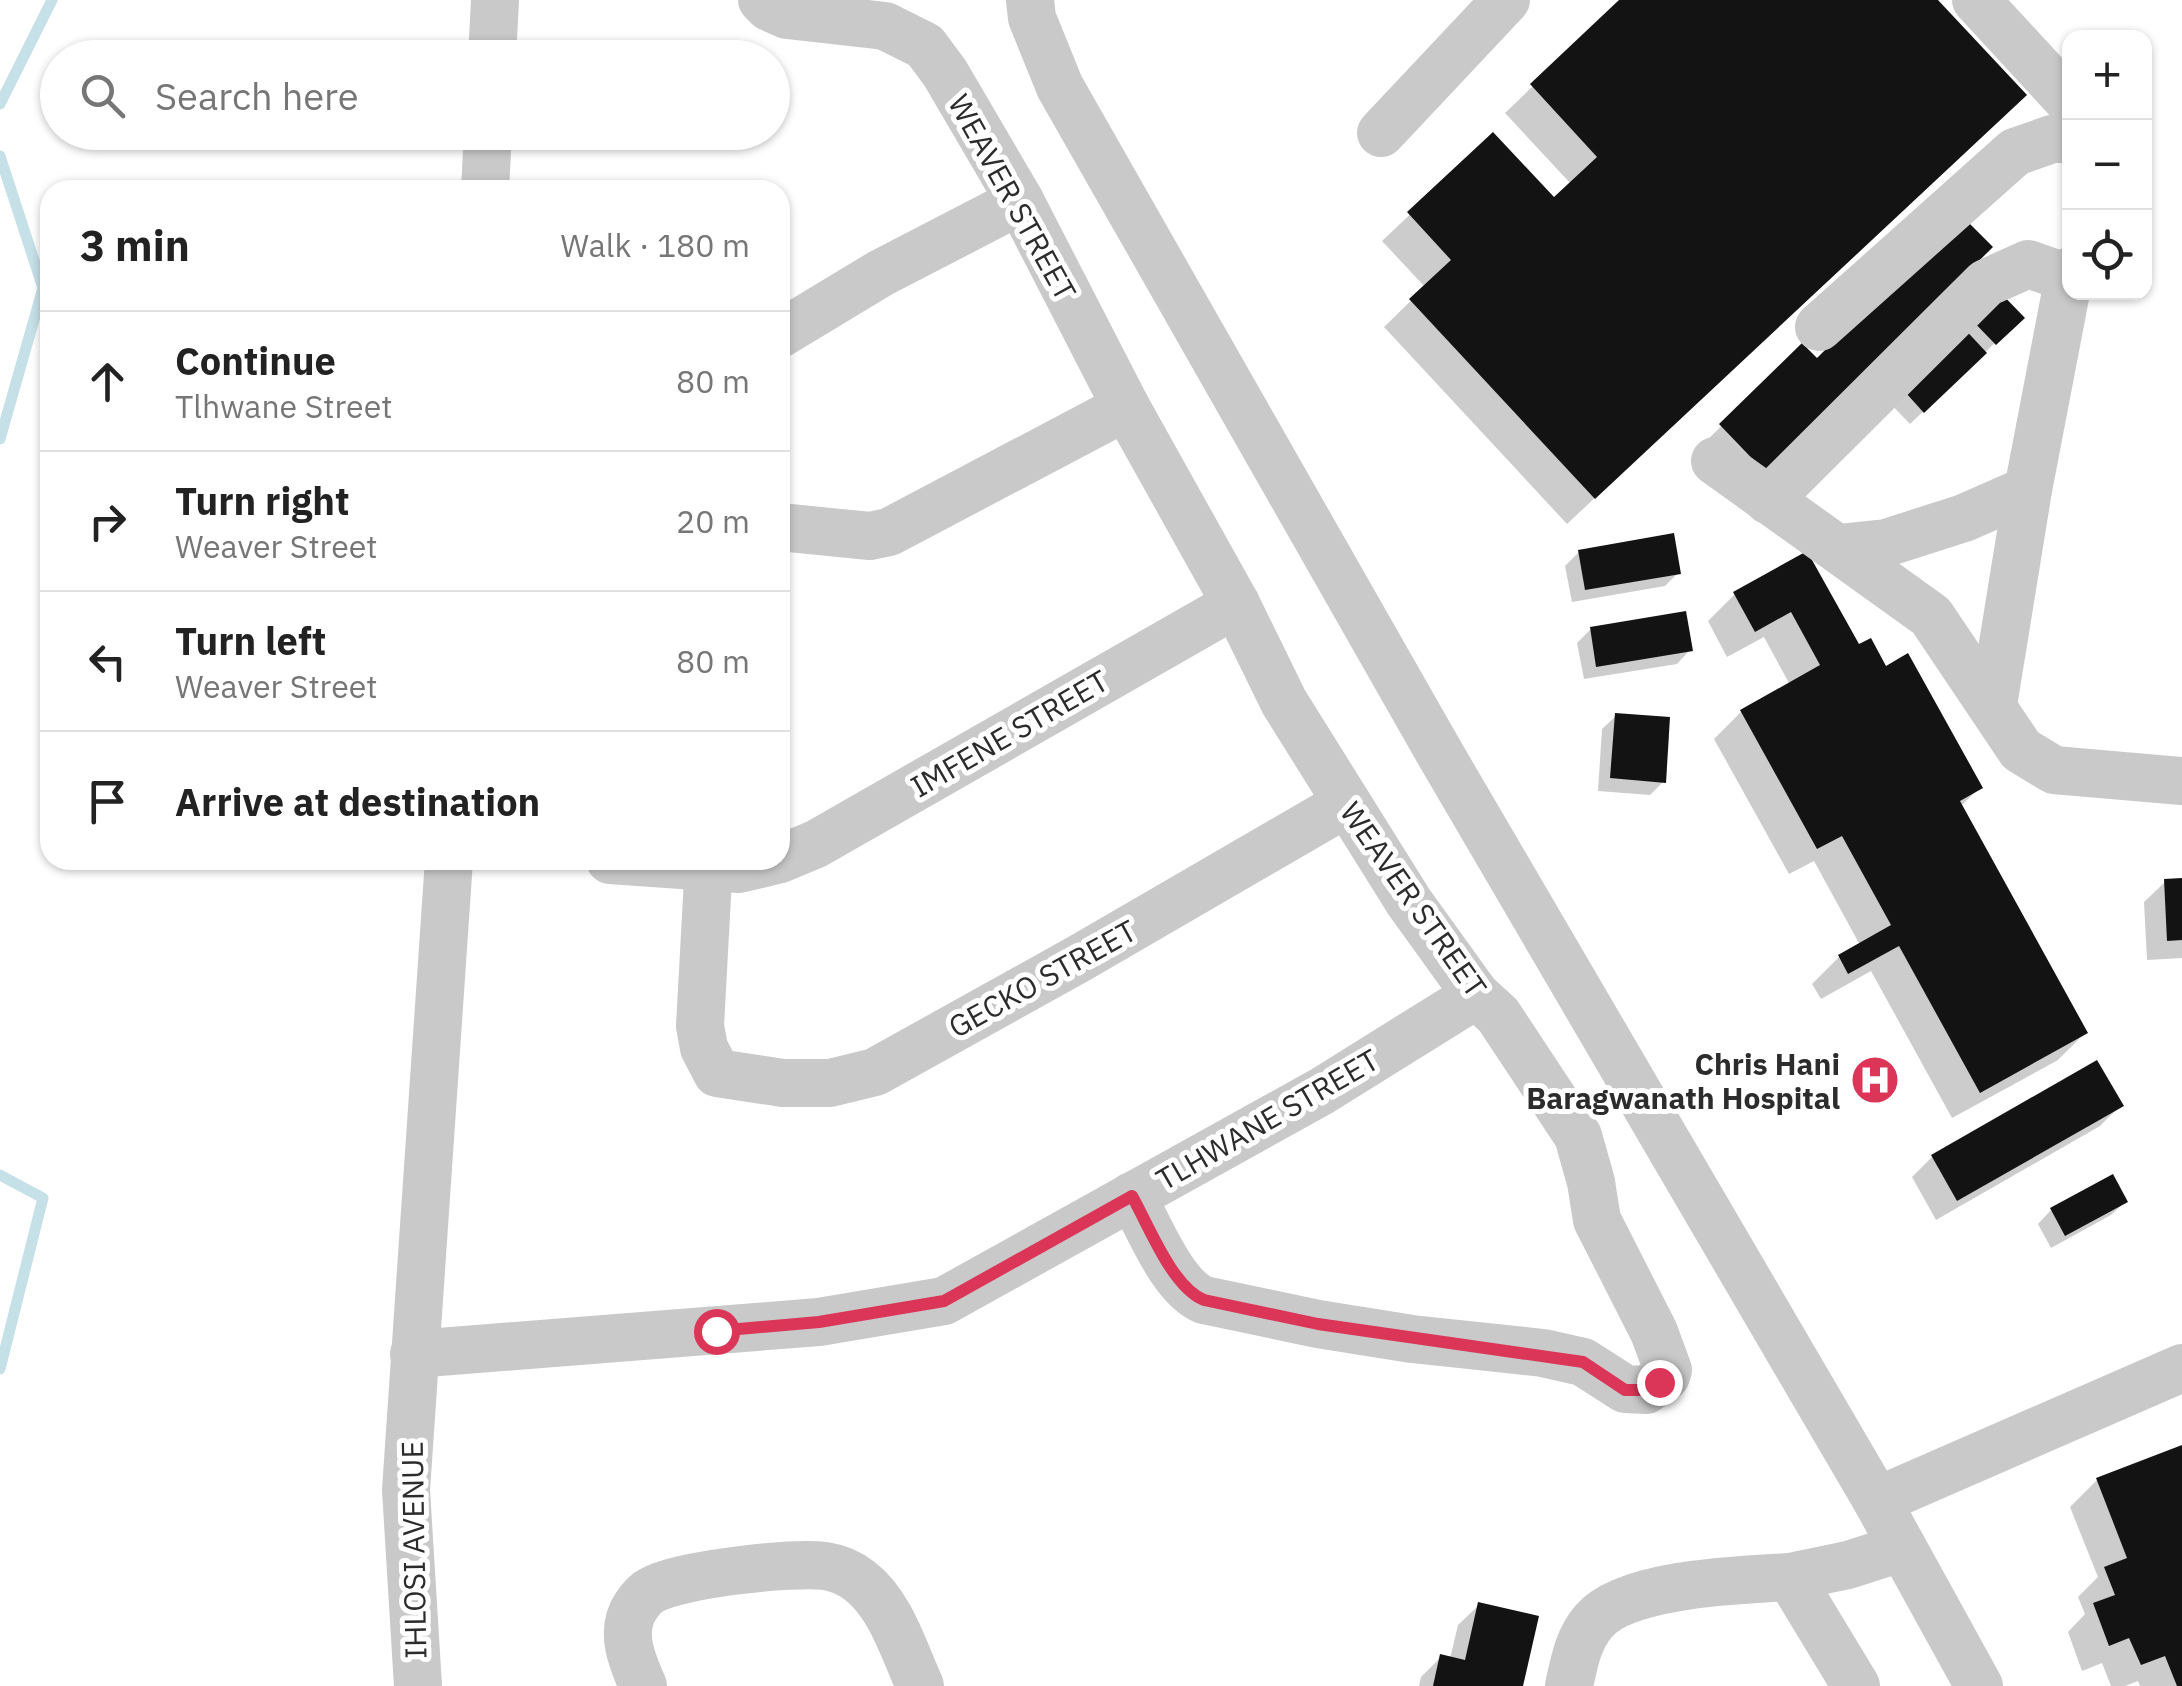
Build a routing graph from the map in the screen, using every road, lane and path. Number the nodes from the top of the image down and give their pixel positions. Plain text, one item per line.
1 (495, 0) edge
2 (762, 0) edge
3 (1030, 0) edge
4 (1506, 0) edge
5 (1976, 0) edge
6 (493, 40) edge
7 (2062, 93) edge
8 (1381, 132) dead end
9 (2062, 139) edge
10 (487, 150) edge
11 (486, 180) edge
12 (1020, 202) junction
13 (2062, 273) edge
14 (2064, 300) edge
15 (1818, 326) dead end
16 (790, 328) edge
17 (1126, 407) junction
18 (1714, 461) dead end
19 (2028, 490) junction
20 (1768, 500) junction
21 (790, 528) edge
22 (1839, 548) junction
23 (1236, 604) junction
24 (1993, 705) junction
25 (2182, 781) edge
26 (1347, 803) junction
27 (790, 855) edge
28 (449, 870) edge
29 (709, 870) edge
30 (1476, 995) junction
31 (1132, 1196) junction
32 (414, 1354) junction
33 (2182, 1368) edge
34 (1877, 1501) junction
35 (1901, 1548) junction
36 (1790, 1577) junction
37 (418, 1686) edge
38 (643, 1686) edge
39 (920, 1686) edge
40 (1569, 1686) edge
41 (1856, 1686) edge
42 (1979, 1686) edge

1 - 6 street
2 - 12 street, WEAVER STREET
3 - 34 street
4 - 8 street
5 - 7 street
9 - 15 street
10 - 11 street
12 - 16 street
12 - 17 street, WEAVER STREET
13 - 20 street
14 - 19 street
17 - 21 street
17 - 23 street, WEAVER STREET
18 - 20 street
19 - 22 street
19 - 24 street
20 - 22 street
22 - 24 street
23 - 26 street, WEAVER STREET
23 - 27 street, IMFENE STREET
24 - 25 street
26 - 29 street, GECKO STREET
26 - 30 street, WEAVER STREET
28 - 32 street, IHLOSI AVENUE
30 - 31 street, TLHWANE STREET
30 - 31 street, WEAVER STREET
31 - 32 street, TLHWANE STREET
32 - 37 street, IHLOSI AVENUE
33 - 34 street
34 - 35 street
35 - 36 street
35 - 42 street
36 - 40 street
36 - 41 street
38 - 39 street

